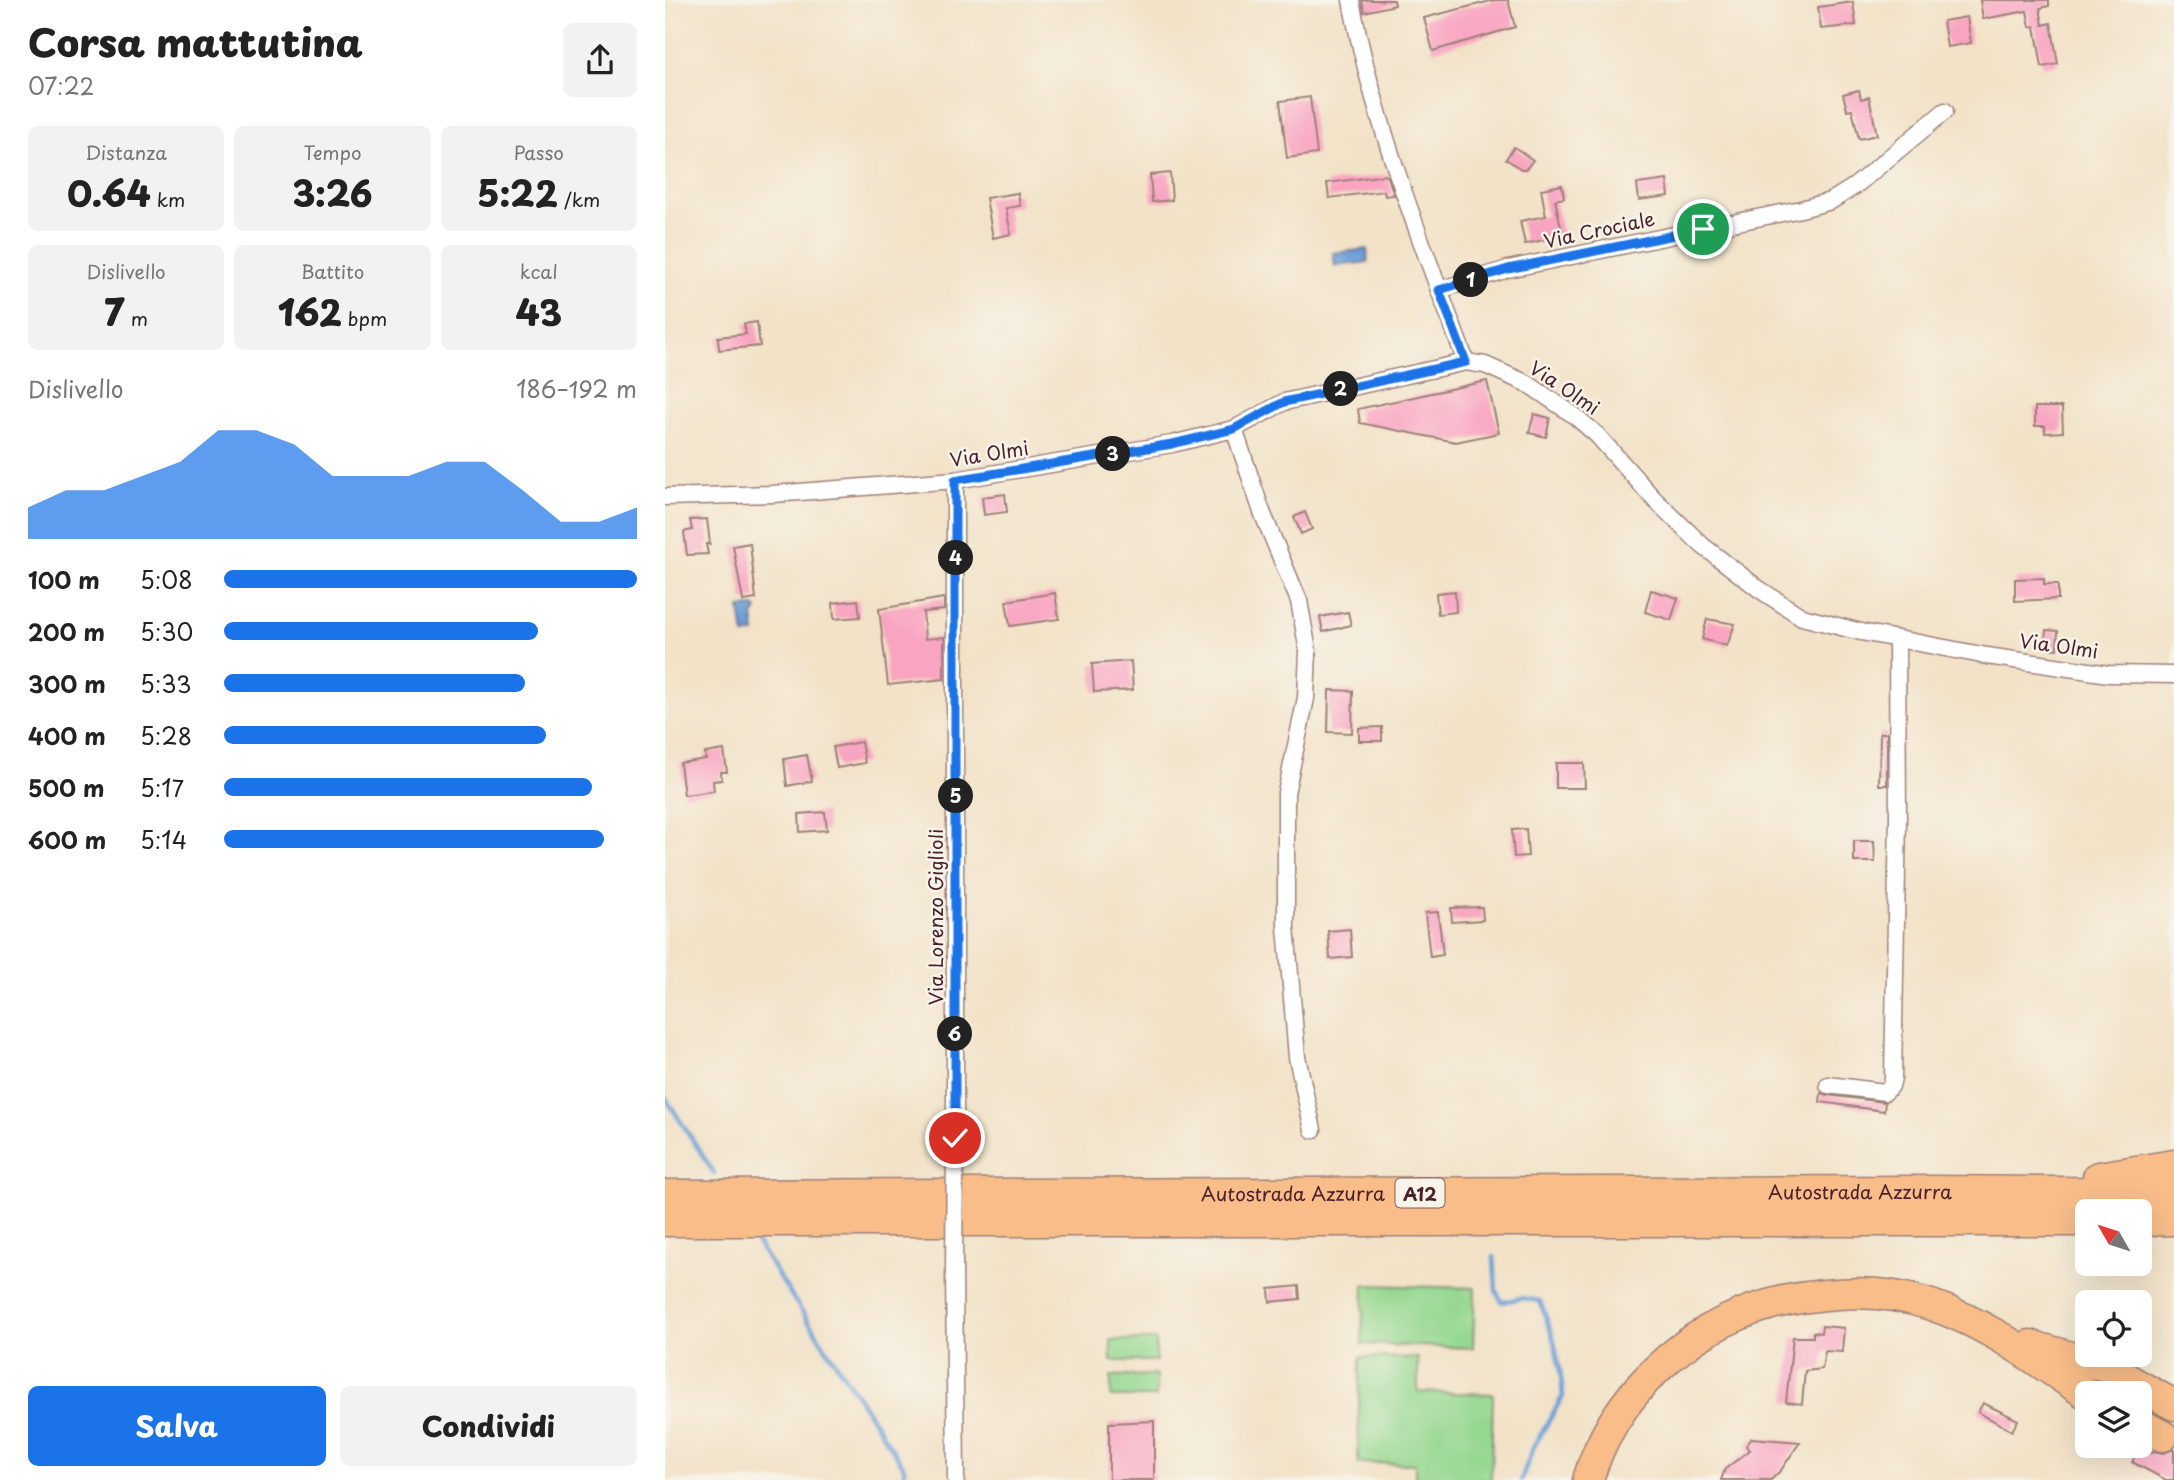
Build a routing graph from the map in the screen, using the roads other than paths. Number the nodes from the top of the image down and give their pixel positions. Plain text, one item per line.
1 (1351, 0) edge
2 (1945, 111) dead end
3 (1439, 290) junction
4 (1466, 362) junction
5 (1234, 429) junction
6 (955, 480) junction
7 (665, 497) edge
8 (1897, 640) junction
9 (2174, 675) edge
10 (1828, 1086) dead end
11 (1313, 1130) dead end
12 (2174, 1165) edge
13 (1933, 1191) junction
14 (2174, 1193) edge
15 (665, 1195) edge
16 (2174, 1220) edge
17 (665, 1221) edge
18 (2075, 1221) edge
19 (2153, 1221) edge
20 (2000, 1337) junction
21 (2075, 1386) edge
22 (2174, 1405) edge
23 (955, 1480) edge
24 (1588, 1480) edge

1 - 3 street
2 - 3 street, Via Crociale
3 - 4 street
4 - 5 street, Via Olmi
4 - 8 street, Via Olmi
5 - 6 street, Via Olmi
5 - 11 street
6 - 7 street, Via Olmi
6 - 23 street, Via Lorenzo Giglioli, bridge
8 - 9 street, Via Olmi
8 - 10 street
12 - 13 highway
13 - 14 highway, Autostrada Azzurra / A12
13 - 15 highway, Autostrada Azzurra / A12
16 - 19 highway
17 - 18 highway, Autostrada Azzurra / A12
20 - 21 highway
20 - 22 highway
20 - 24 highway

